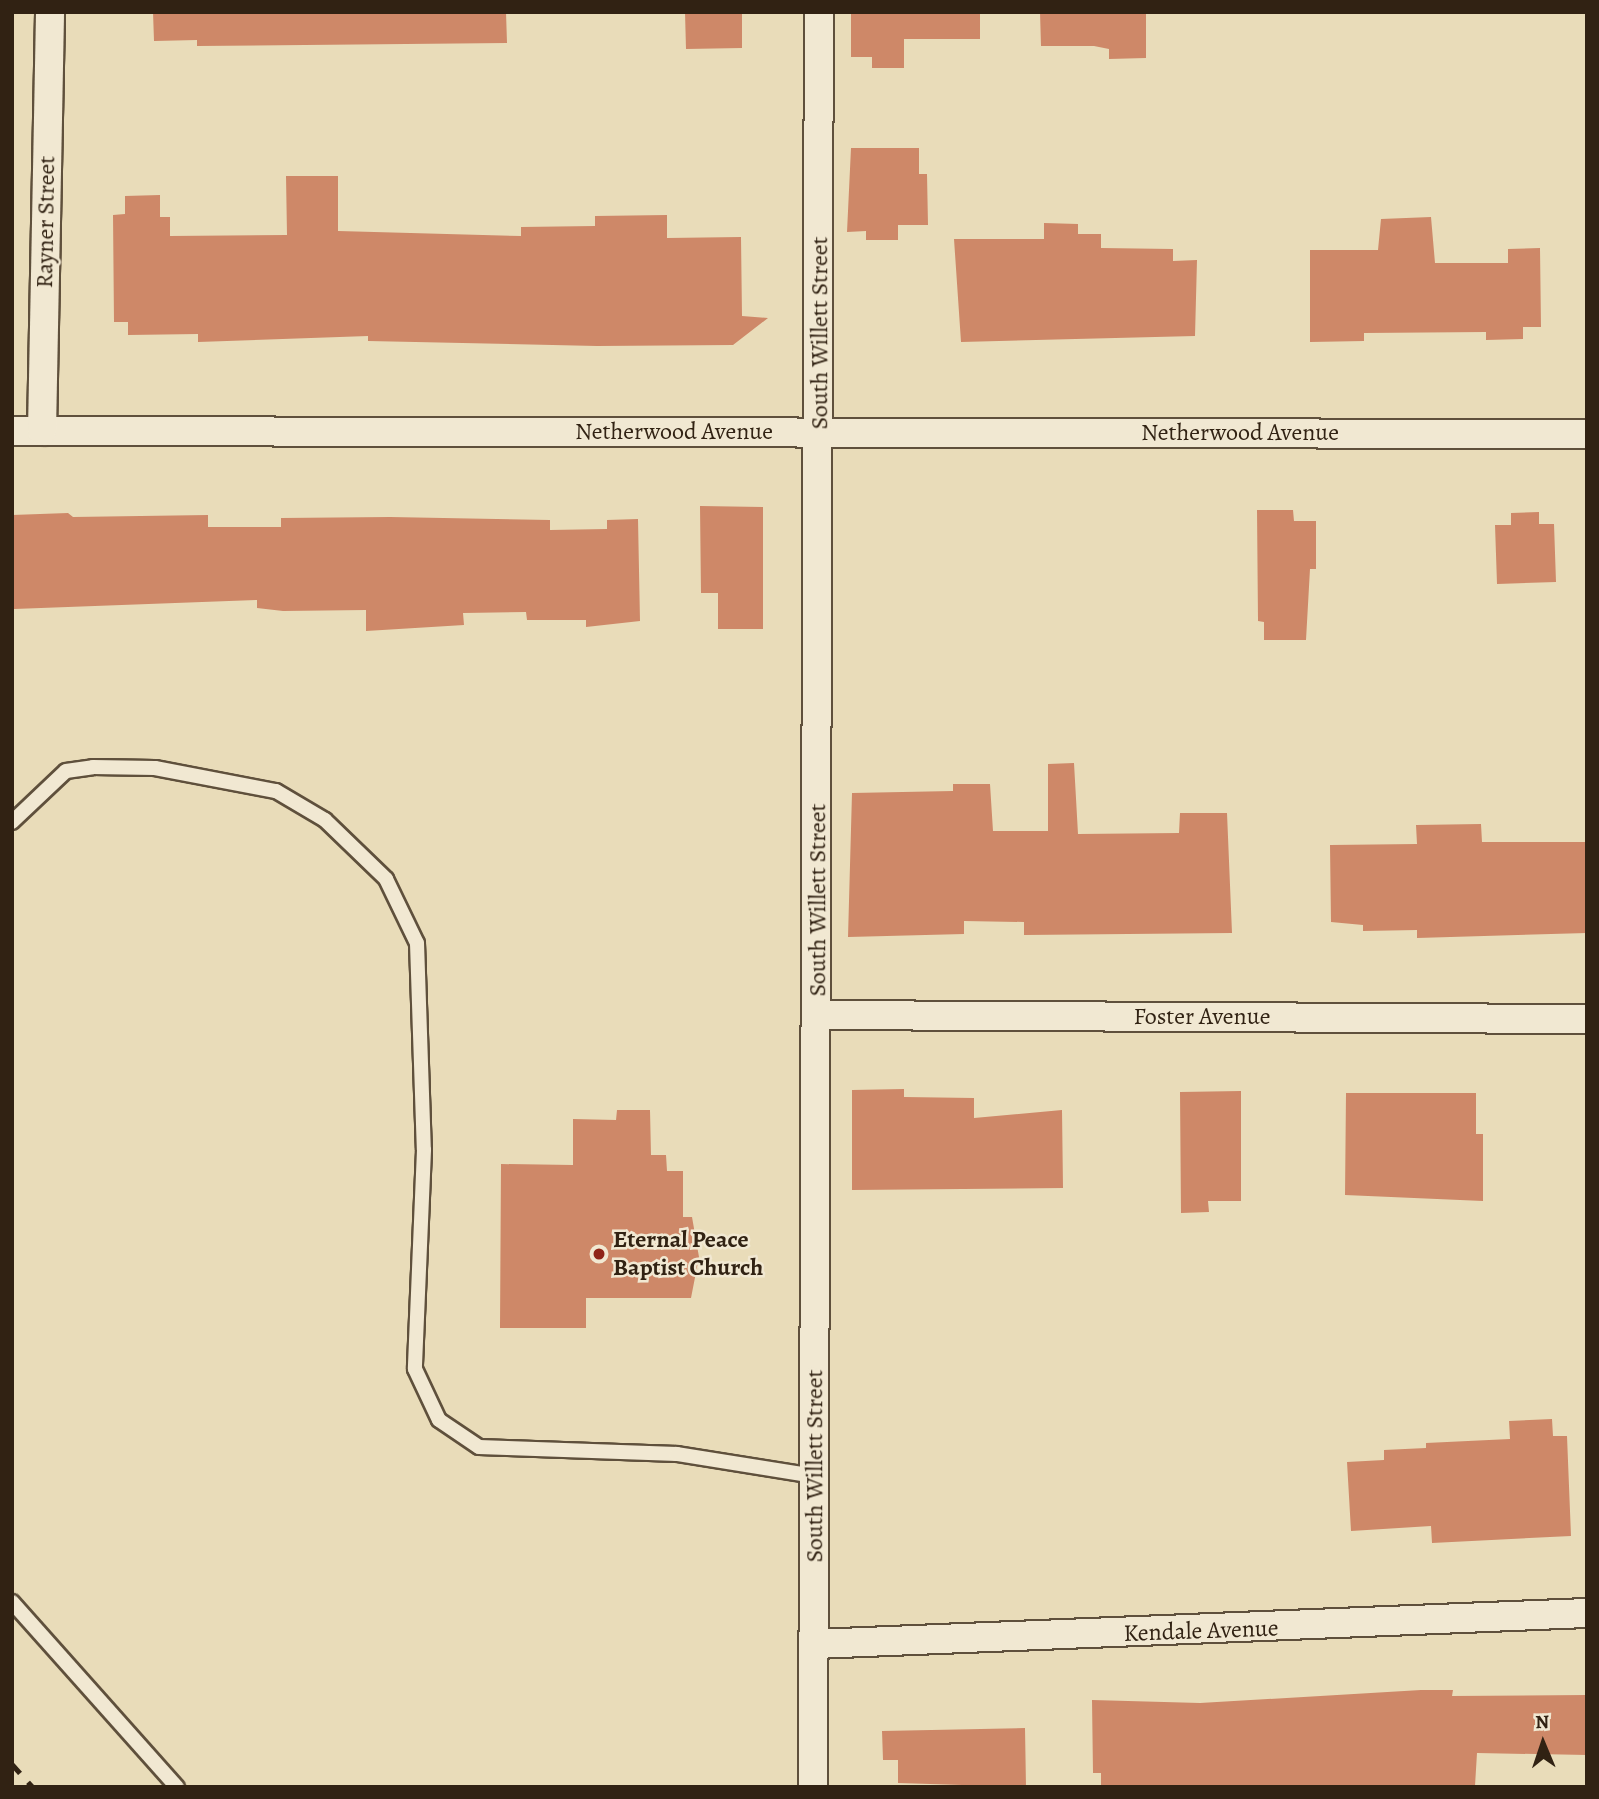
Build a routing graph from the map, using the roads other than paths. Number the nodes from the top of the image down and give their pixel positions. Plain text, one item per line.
1 (50, 12) edge
2 (820, 12) edge
3 (12, 431) edge
4 (42, 431) junction
5 (821, 432) junction
6 (1587, 433) edge
7 (12, 822) edge
8 (817, 1015) junction
9 (1587, 1018) edge
10 (815, 1476) junction
11 (12, 1602) edge
12 (1587, 1613) edge
13 (815, 1644) junction
14 (177, 1787) edge
15 (813, 1787) edge

1 - 4 street, Rayner Street
2 - 5 street, South Willett Street
3 - 4 street, Netherwood Avenue
4 - 5 street, Netherwood Avenue
5 - 6 street, Netherwood Avenue
5 - 8 street, South Willett Street
7 - 10 lane
8 - 9 street, Foster Avenue
8 - 10 street, South Willett Street
10 - 13 street, South Willett Street
11 - 14 lane
12 - 13 street, Kendale Avenue
13 - 15 street, South Willett Street

